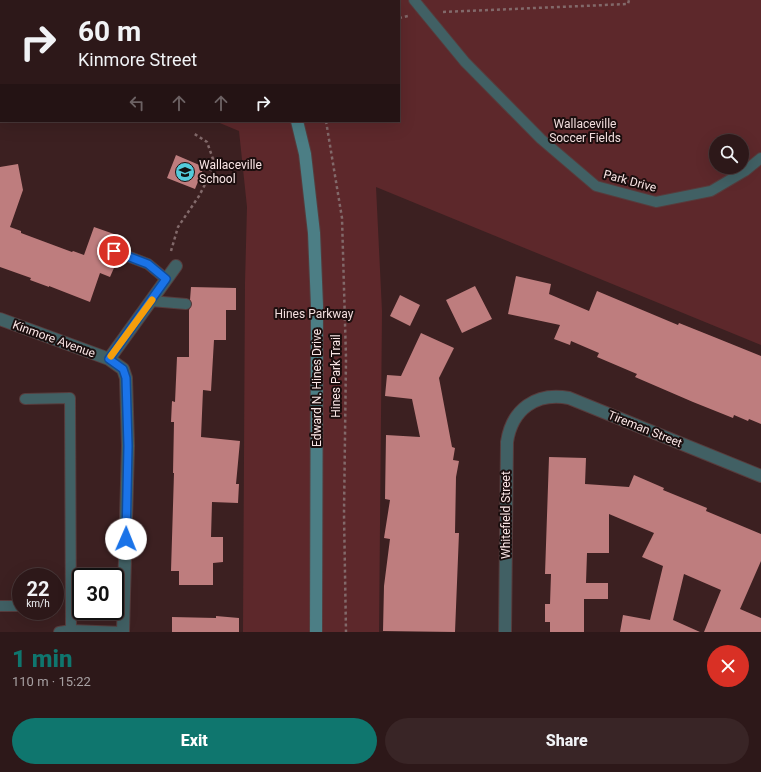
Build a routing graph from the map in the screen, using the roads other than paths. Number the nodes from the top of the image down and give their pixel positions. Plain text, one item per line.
1 (414, 0) edge
2 (298, 122) edge
3 (761, 158) edge
4 (114, 251) dead end
5 (176, 266) road end
6 (166, 279) junction
7 (151, 301) junction
8 (186, 304) dead end
9 (0, 320) edge
10 (109, 359) junction
11 (25, 399) dead end
12 (528, 405) joint
13 (761, 476) edge
14 (0, 606) edge
15 (12, 606) edge
16 (71, 630) junction
17 (59, 632) edge
18 (123, 632) edge
19 (316, 632) edge
20 (505, 632) edge

1 - 3 lane, Park Drive
2 - 19 street, Edward N. Hines Drive
4 - 6 lane
5 - 6 street
6 - 7 street
7 - 8 lane
7 - 10 street
9 - 10 street, Kinmore Avenue
10 - 18 street
11 - 16 lane
12 - 13 street, Tireman Street
12 - 20 street, Whitefield Street
14 - 15 lane
16 - 17 lane
16 - 18 lane

